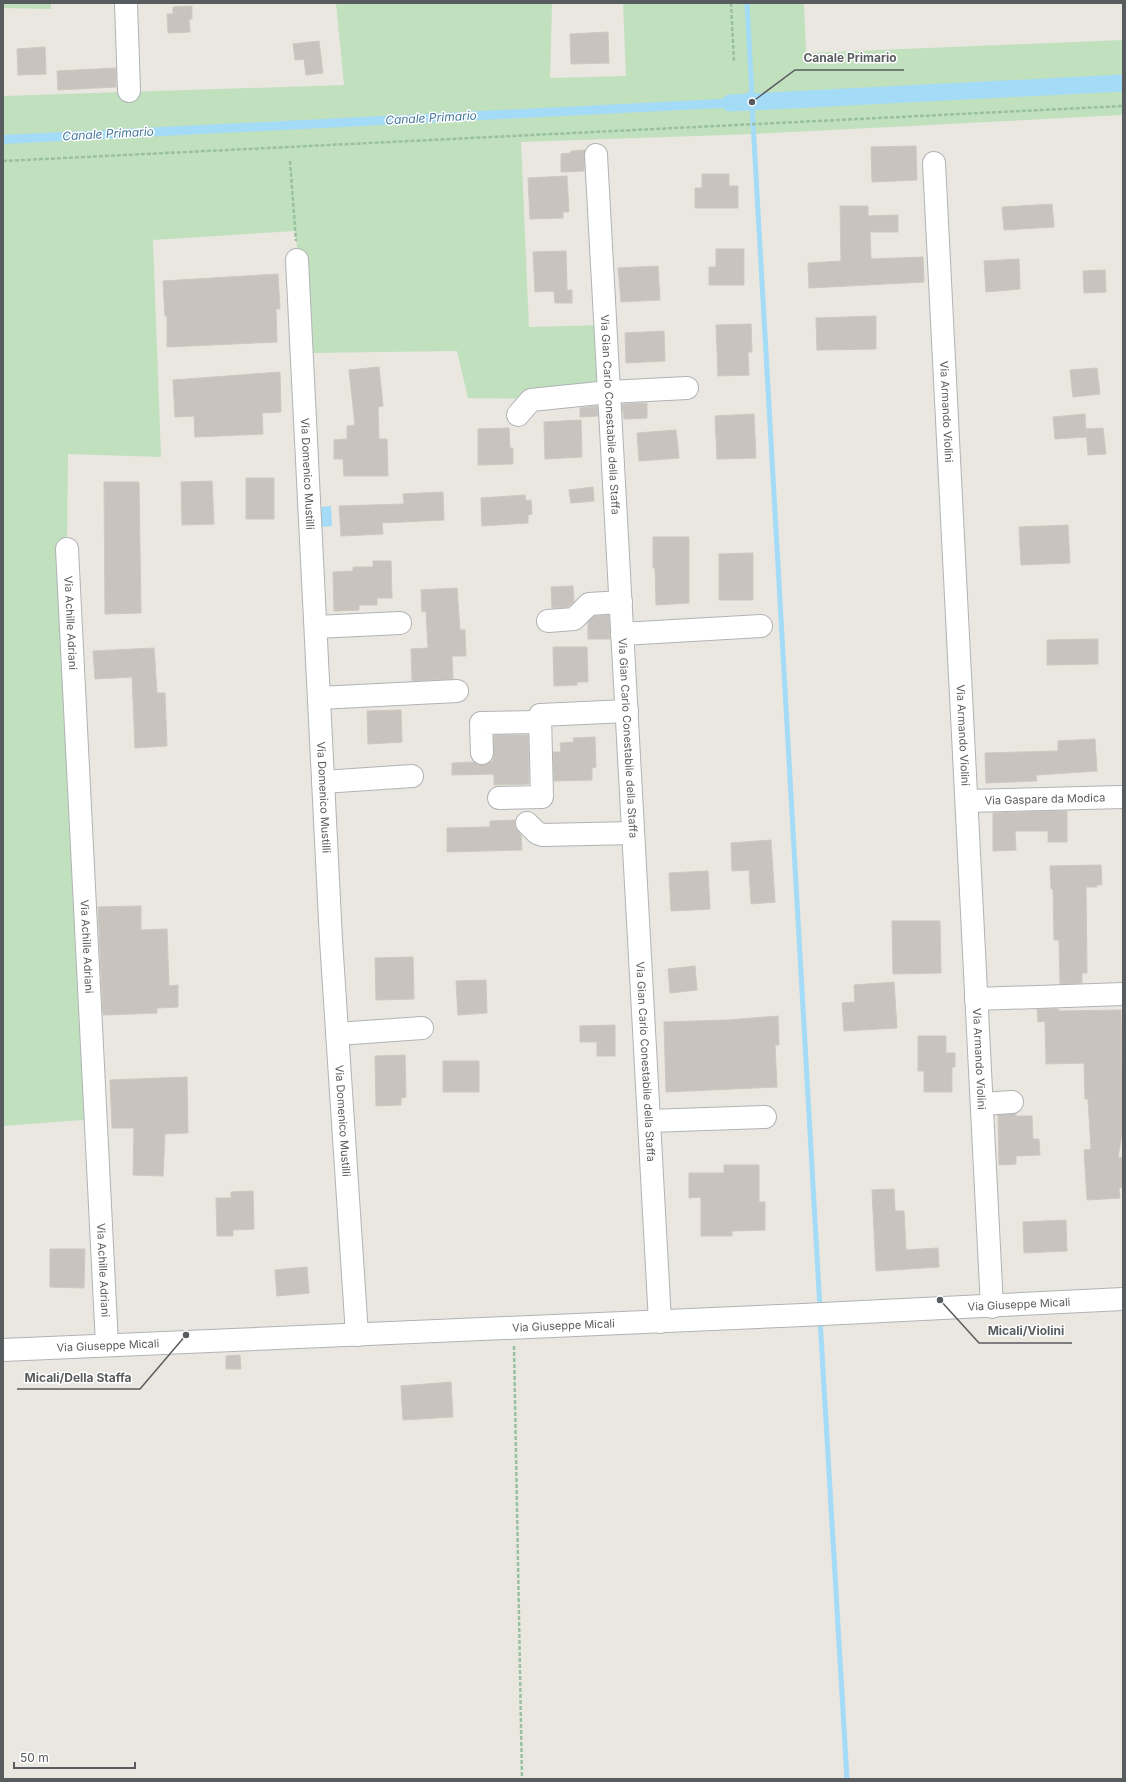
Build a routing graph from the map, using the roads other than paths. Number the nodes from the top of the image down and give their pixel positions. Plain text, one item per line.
1 (126, 3) edge
2 (129, 91) dead end
3 (596, 155) dead end
4 (934, 163) dead end
5 (297, 260) road end
6 (687, 388) dead end
7 (609, 392) junction
8 (518, 415) dead end
9 (67, 549) dead end
10 (620, 602) junction
11 (548, 621) dead end
12 (400, 623) dead end
13 (761, 626) dead end
14 (316, 627) junction
15 (622, 634) junction
16 (457, 691) dead end
17 (319, 698) junction
18 (627, 711) junction
19 (540, 722) junction
20 (482, 753) dead end
21 (412, 776) dead end
22 (323, 782) junction
23 (1123, 797) edge
24 (499, 798) dead end
25 (967, 802) junction
26 (527, 823) dead end
27 (633, 833) junction
28 (1123, 994) edge
29 (976, 999) junction
30 (422, 1028) dead end
31 (337, 1034) junction
32 (1012, 1102) dead end
33 (982, 1104) junction
34 (765, 1116) dead end
35 (649, 1122) junction
36 (1123, 1299) edge
37 (992, 1307) junction
38 (660, 1322) junction
39 (357, 1335) junction
40 (107, 1345) junction
41 (3, 1350) edge

1 - 2 street
3 - 7 street, Via Gian Carlo Conestabile della Staffa
4 - 25 street, Via Armando Violini
5 - 14 street, Via Domenico Mustilli
6 - 7 street
7 - 8 street
7 - 10 street, Via Gian Carlo Conestabile della Staffa
9 - 40 street, Via Achille Adriani
10 - 11 street
10 - 15 street, Via Gian Carlo Conestabile della Staffa
12 - 14 street
13 - 15 street
14 - 17 street, Via Domenico Mustilli
15 - 18 street, Via Gian Carlo Conestabile della Staffa
16 - 17 street
17 - 22 street, Via Domenico Mustilli
18 - 19 street
18 - 27 street, Via Gian Carlo Conestabile della Staffa
19 - 20 street
19 - 24 street
21 - 22 street
22 - 31 street, Via Domenico Mustilli
23 - 25 street, Via Gaspare da Modica
25 - 29 street, Via Armando Violini
26 - 27 street
27 - 35 street, Via Gian Carlo Conestabile della Staffa
28 - 29 street
29 - 33 street, Via Armando Violini
30 - 31 street
31 - 39 street, Via Domenico Mustilli
32 - 33 street
33 - 37 street, Via Armando Violini
34 - 35 street
35 - 38 street, Via Gian Carlo Conestabile della Staffa
36 - 37 street, Via Giuseppe Micali
37 - 38 street, Via Giuseppe Micali
38 - 39 street, Via Giuseppe Micali
39 - 40 street, Via Giuseppe Micali
40 - 41 street, Via Giuseppe Micali

